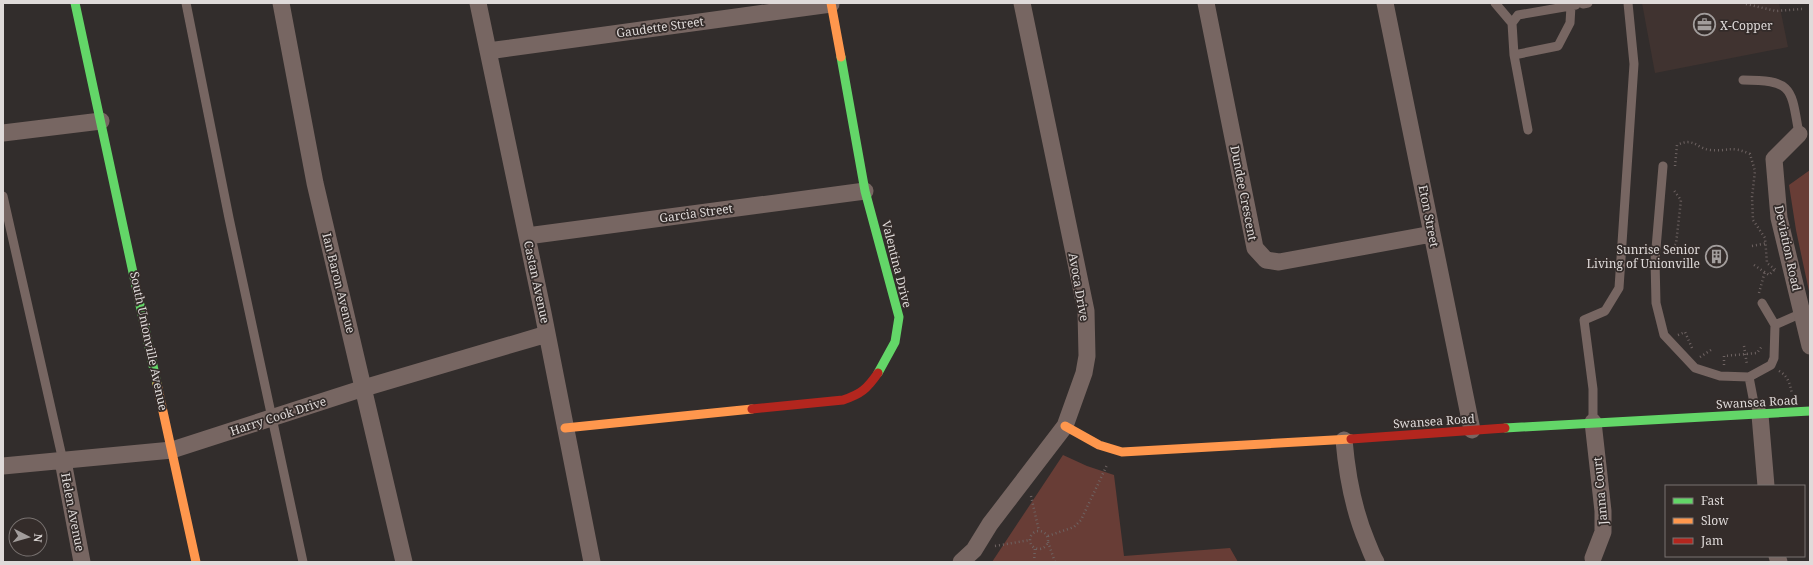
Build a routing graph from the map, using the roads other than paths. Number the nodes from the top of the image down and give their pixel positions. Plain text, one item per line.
1 (76, 3) edge
2 (186, 3) edge
3 (281, 3) edge
4 (478, 3) edge
5 (831, 3) edge
6 (1022, 3) edge
7 (1206, 3) edge
8 (1385, 3) edge
9 (1495, 3) edge
10 (1628, 3) edge
11 (1580, 5) edge
12 (1512, 23) junction
13 (488, 51) junction
14 (1514, 55) junction
15 (1743, 80) dead end
16 (102, 121) junction
17 (1528, 130) dead end
18 (3, 133) edge
19 (1799, 134) joint
20 (1663, 166) dead end
21 (865, 191) junction
22 (3, 196) edge
23 (1432, 234) junction
24 (527, 236) junction
25 (1760, 300) road end
26 (1802, 313) junction
27 (1775, 325) junction
28 (547, 334) junction
29 (1810, 346) edge
30 (1749, 376) junction
31 (364, 388) junction
32 (1810, 411) edge
33 (1760, 415) junction
34 (273, 419) junction
35 (1593, 422) junction
36 (1065, 426) junction
37 (565, 428) junction
38 (1472, 430) junction
39 (1344, 440) junction
40 (172, 450) junction
41 (63, 461) junction
42 (3, 466) edge
43 (1766, 485) edge
44 (1592, 558) dead end
45 (82, 562) edge
46 (196, 562) edge
47 (303, 562) edge
48 (404, 562) edge
49 (592, 562) edge
50 (961, 562) edge
51 (1376, 562) edge

1 - 16 street, South Unionville Avenue
2 - 34 lane
3 - 31 street, Ian Baron Avenue
4 - 13 street, Castan Avenue
5 - 13 street, Gaudette Street
5 - 21 street, Valentina Drive
6 - 36 street, Avoca Drive
7 - 23 street, Dundee Crescent
8 - 23 street, Eton Street
9 - 12 lane
10 - 35 lane
11 - 12 lane
11 - 14 lane
12 - 14 lane
13 - 24 street, Castan Avenue
14 - 17 lane
15 - 19 lane
16 - 18 street
16 - 40 street, South Unionville Avenue
19 - 26 street, Deviation Road
20 - 30 lane
21 - 24 street, Garcia Street
21 - 37 street, Valentina Drive
22 - 41 lane
23 - 38 street, Eton Street
24 - 28 street, Castan Avenue
25 - 27 lane
26 - 27 lane
26 - 29 street, Deviation Road
27 - 30 lane
28 - 31 street, Harry Cook Drive
28 - 37 street, Castan Avenue
30 - 33 lane
31 - 34 street, Harry Cook Drive
31 - 48 street, Ian Baron Avenue
32 - 33 street, Swansea Road
33 - 35 street, Swansea Road
33 - 43 street
34 - 40 street, Harry Cook Drive
34 - 47 lane
35 - 38 street, Swansea Road
35 - 44 street, Janna Court
36 - 39 street, Swansea Road
36 - 50 street, Avoca Drive
37 - 49 street, Castan Avenue
38 - 39 street, Swansea Road
39 - 51 street
40 - 41 street, Harry Cook Drive
40 - 46 street, South Unionville Avenue
41 - 42 street, Harry Cook Drive
41 - 45 street, Helen Avenue

